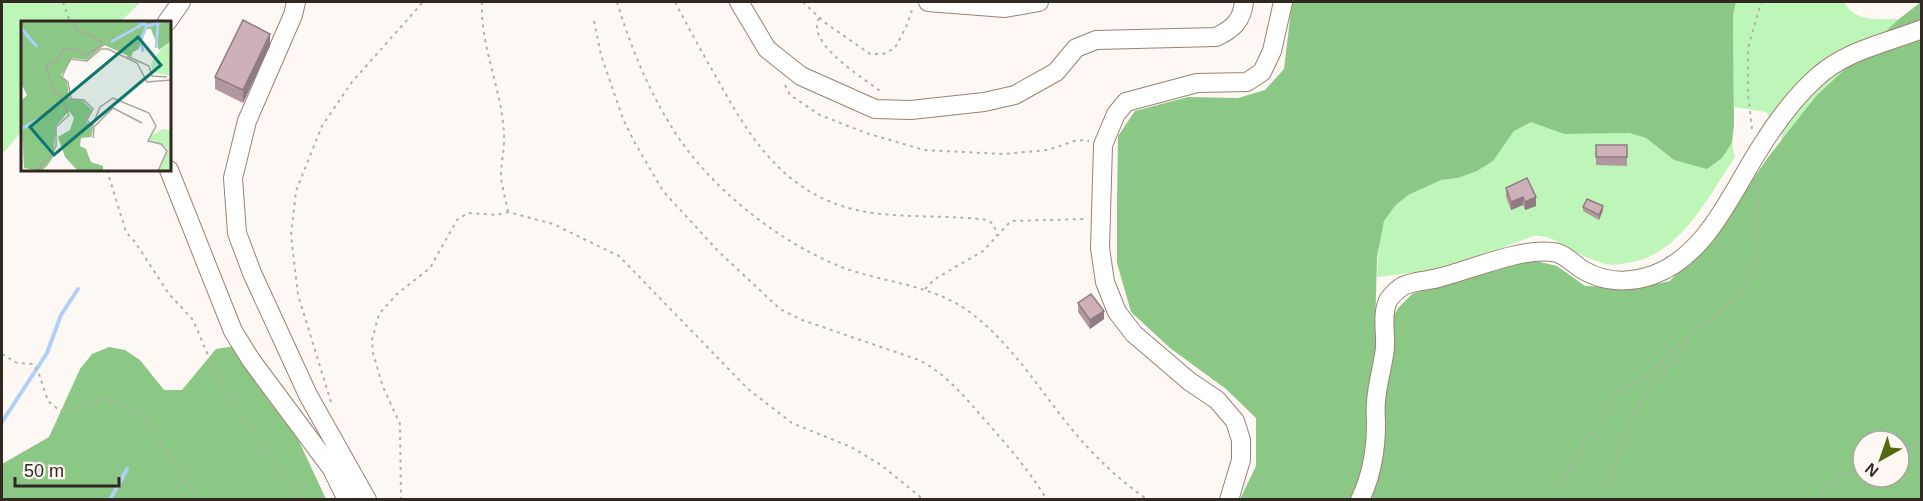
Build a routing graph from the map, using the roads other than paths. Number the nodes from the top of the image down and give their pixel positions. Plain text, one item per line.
1 (181, 2) edge
2 (296, 2) edge
3 (740, 2) edge
4 (928, 2) edge
5 (1039, 2) edge
6 (1244, 2) edge
7 (1282, 2) edge
8 (168, 21) edge
9 (1922, 29) edge
10 (169, 171) edge
11 (347, 500) edge
12 (367, 500) edge
13 (1228, 500) edge
14 (1360, 500) edge

1 - 8 street
2 - 12 street
3 - 6 street
4 - 5 street
7 - 13 street
9 - 14 street
10 - 11 street

